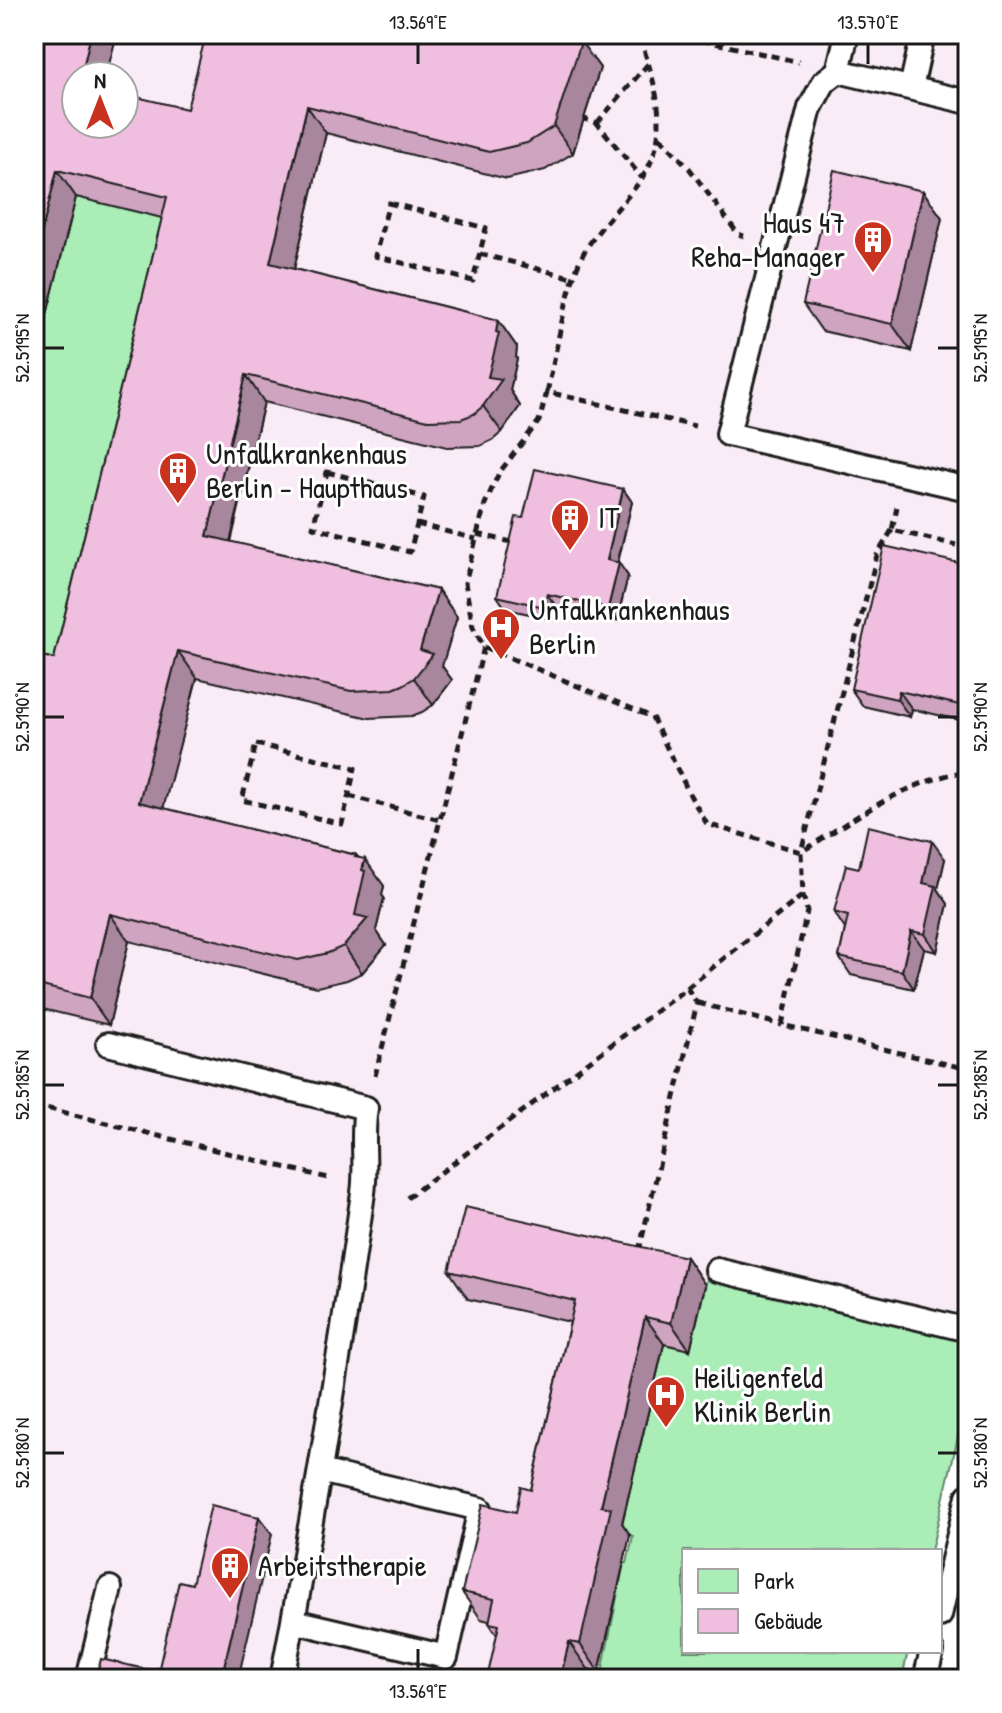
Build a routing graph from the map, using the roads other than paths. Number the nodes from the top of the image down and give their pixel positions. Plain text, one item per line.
1 (847, 34) edge
2 (923, 34) edge
3 (838, 71) junction
4 (911, 88) junction
5 (968, 102) edge
6 (968, 489) edge
7 (108, 1044) dead end
8 (717, 1270) dead end
9 (968, 1330) edge
10 (320, 1471) junction
11 (968, 1496) edge
12 (110, 1588) dead end
13 (942, 1606) edge
14 (293, 1621) junction
15 (932, 1653) edge
16 (88, 1679) edge
17 (282, 1679) edge
18 (925, 1679) edge

1 - 3 lane
2 - 4 lane
3 - 4 lane
3 - 6 lane
4 - 5 lane
7 - 10 lane
8 - 9 lane
10 - 14 lane
10 - 14 lane
11 - 13 lane
12 - 16 lane
14 - 17 lane
15 - 18 lane

